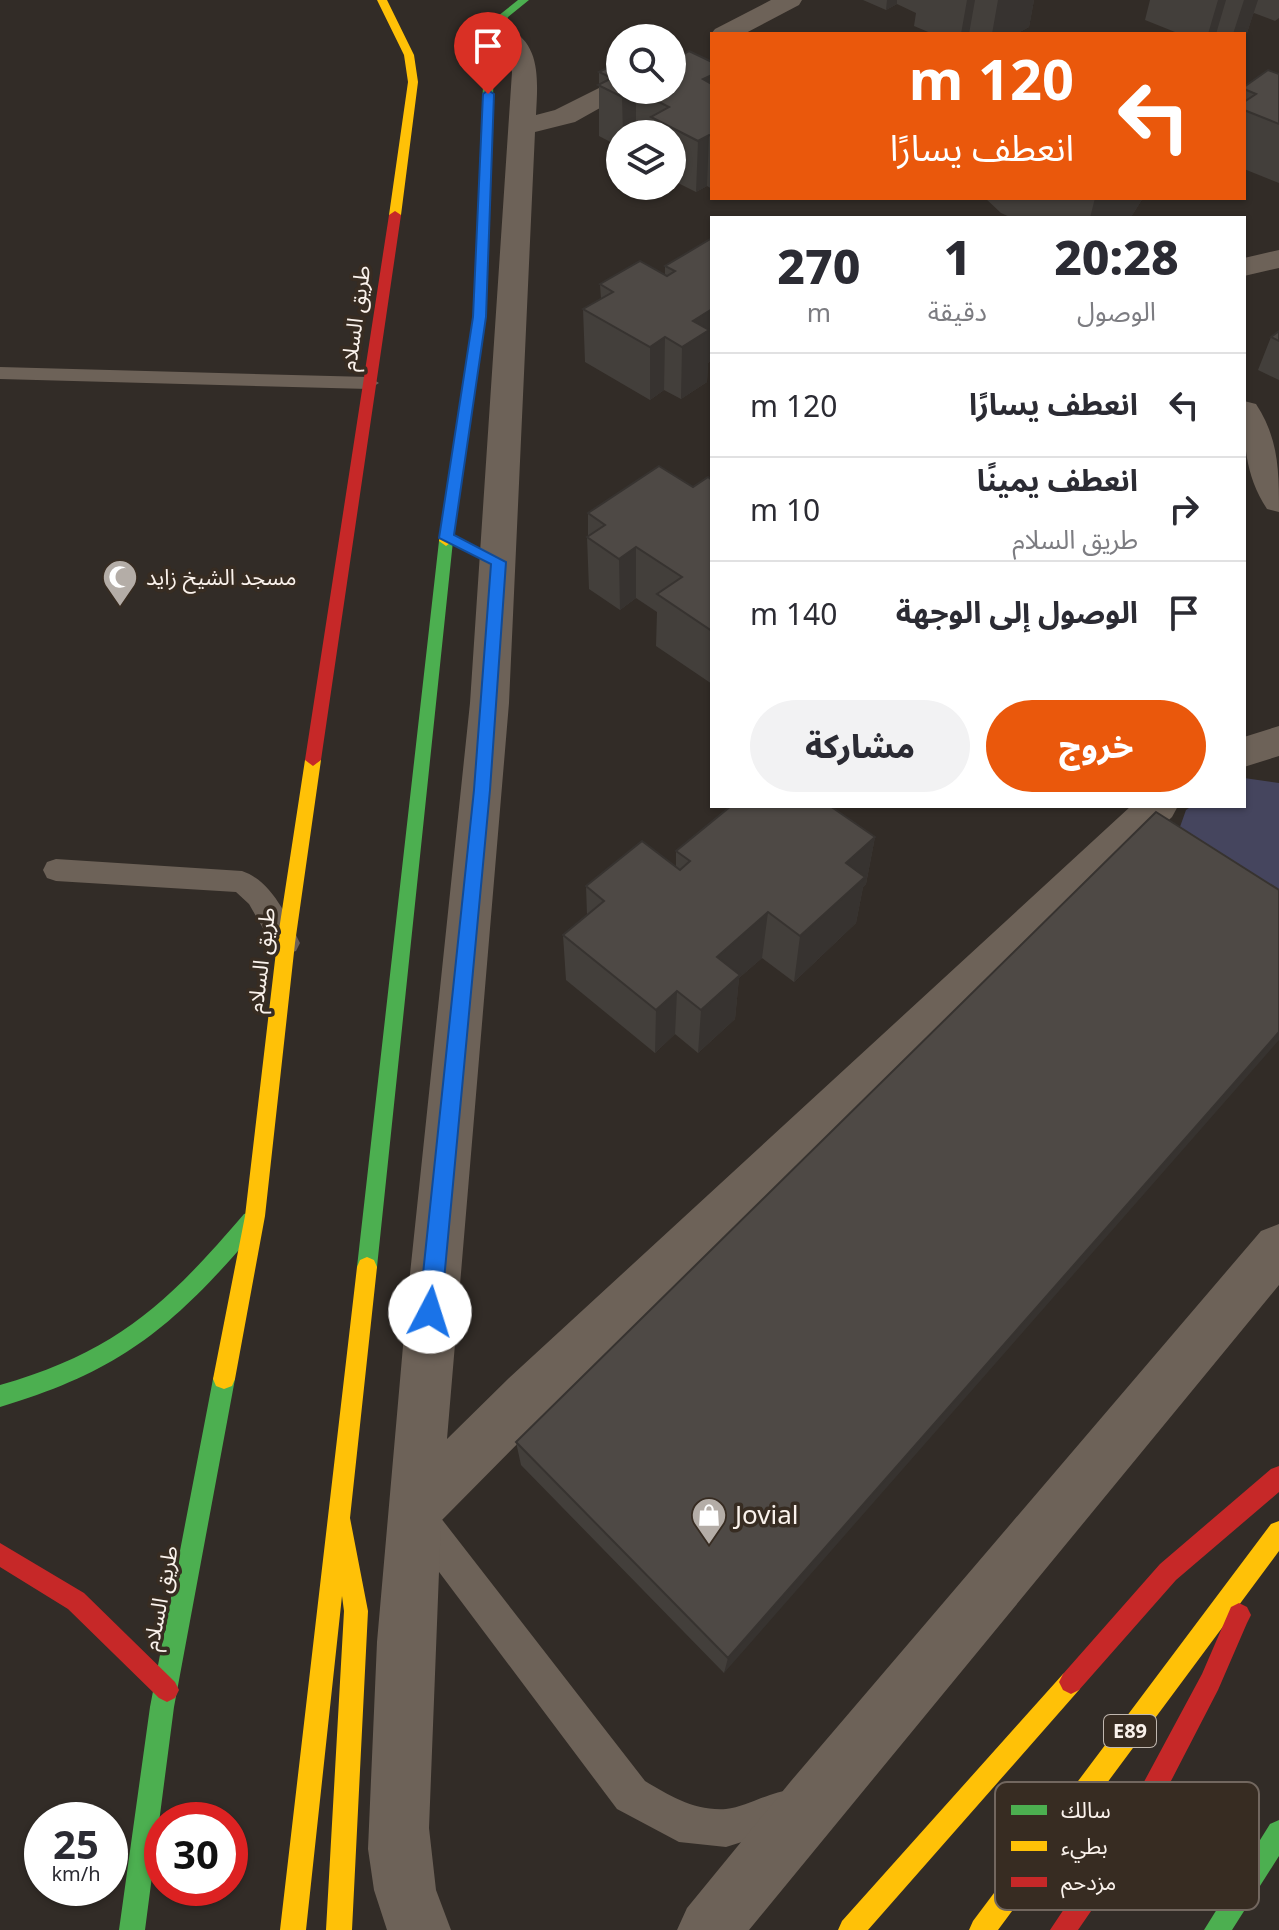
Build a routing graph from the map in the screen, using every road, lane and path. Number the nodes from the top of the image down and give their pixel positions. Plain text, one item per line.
1 (382, 0) edge
2 (790, 0) edge
3 (510, 16) edge
4 (728, 32) edge
5 (606, 95) edge
6 (521, 127) junction
7 (1279, 259) edge
8 (1246, 267) edge
9 (0, 373) edge
10 (369, 383) junction
11 (1246, 416) edge
12 (1279, 501) edge
13 (446, 538) junction
14 (499, 562) junction
15 (1156, 808) edge
16 (56, 870) dead end
17 (286, 943) junction
18 (255, 1216) junction
19 (1279, 1247) edge
20 (0, 1396) edge
21 (1279, 1477) edge
22 (414, 1510) junction
23 (338, 1513) junction
24 (1275, 1537) edge
25 (0, 1554) edge
26 (167, 1690) junction
27 (1092, 1782) edge
28 (1157, 1782) edge
29 (812, 1802) junction
30 (1279, 1833) edge
31 (1259, 1864) edge
32 (997, 1910) edge
33 (1077, 1910) edge
34 (1230, 1910) edge
35 (132, 1930) edge
36 (293, 1930) edge
37 (339, 1930) edge
38 (419, 1930) edge
39 (709, 1930) edge
40 (851, 1930) edge
41 (982, 1930) edge
42 (1063, 1930) edge
43 (1217, 1930) edge

1 - 10 main road, طريق السلام
2 - 4 street
3 - 6 street
3 - 13 main road
5 - 6 street
6 - 14 street
7 - 8 street
9 - 10 lane
10 - 17 main road, طريق السلام
11 - 12 street
13 - 14 street
13 - 23 main road
14 - 22 street
15 - 22 street
16 - 17 lane
17 - 18 main road, طريق السلام
18 - 20 main road
18 - 26 main road, طريق السلام
19 - 29 street
21 - 40 main road
22 - 29 lane
22 - 38 street
23 - 36 main road
23 - 37 main road
24 - 27 main road, E89
24 - 28 main road
25 - 26 main road
26 - 35 main road, طريق السلام
29 - 39 street
30 - 31 main road
32 - 41 main road, E89
33 - 42 main road
34 - 43 main road

